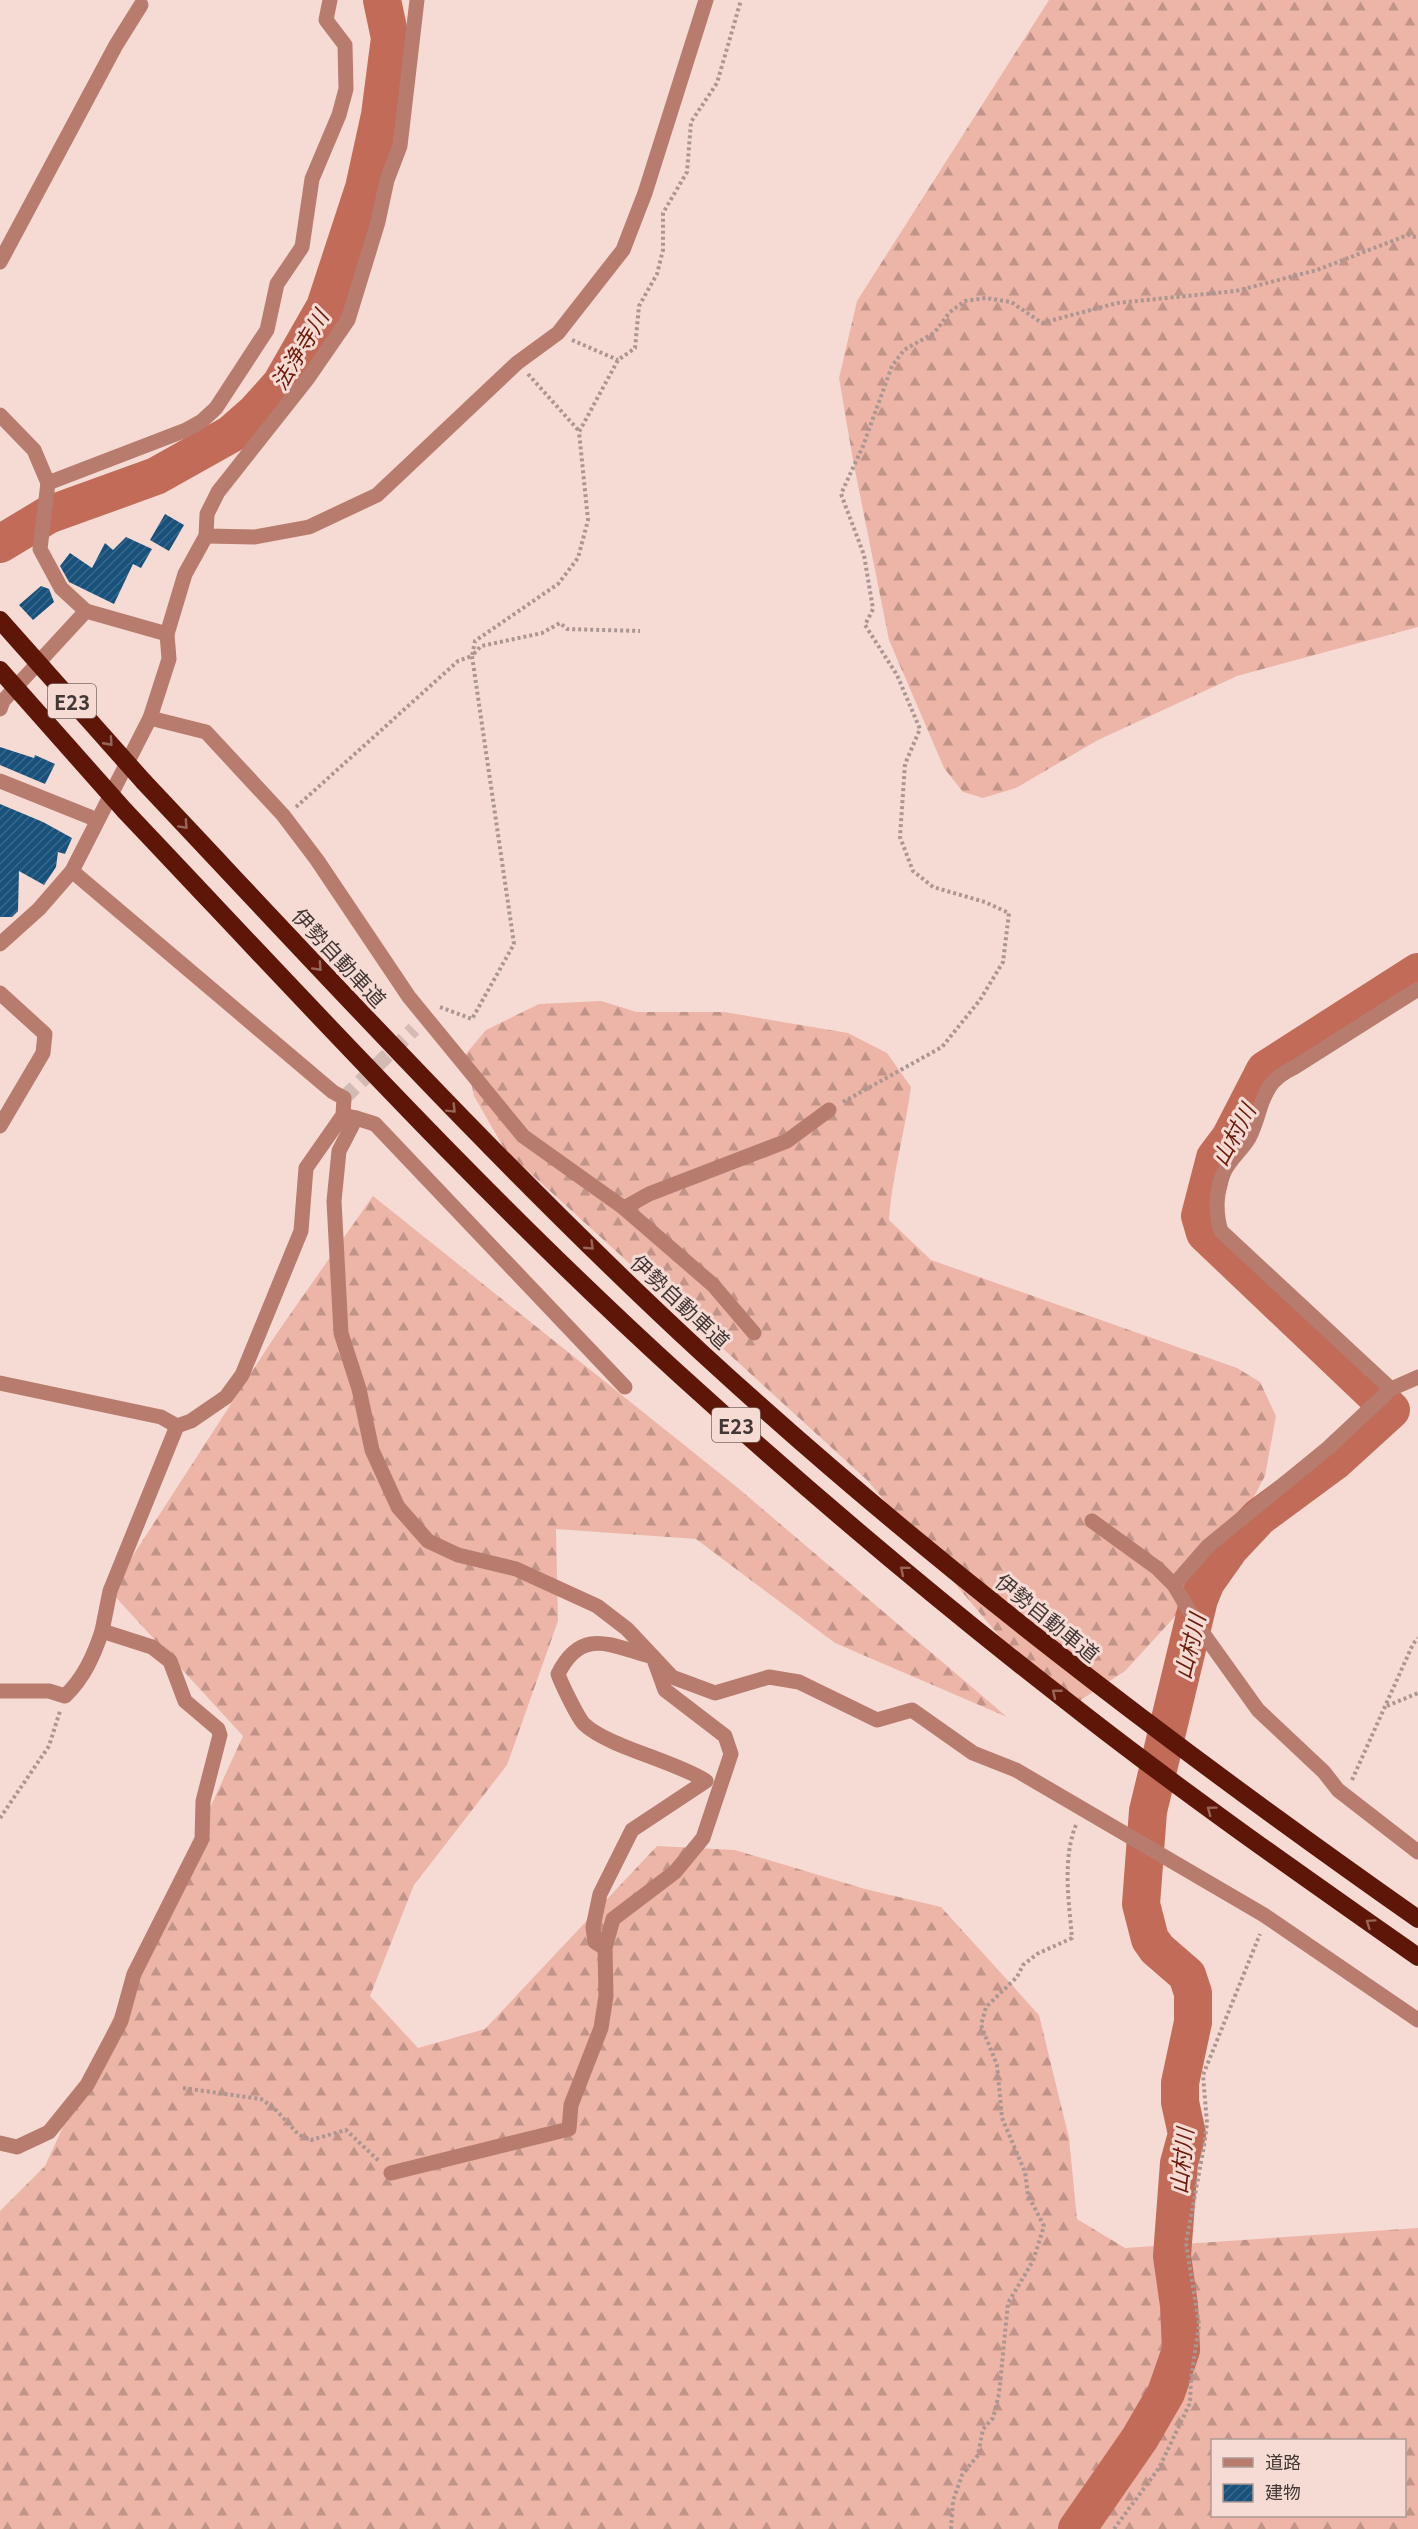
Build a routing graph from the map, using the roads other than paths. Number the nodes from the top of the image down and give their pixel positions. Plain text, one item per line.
1 (330, 0) edge
2 (417, 0) edge
3 (705, 0) edge
4 (141, 5) dead end
5 (0, 262) edge
6 (0, 415) edge
7 (48, 483) junction
8 (206, 536) junction
9 (86, 611) junction
10 (0, 620) edge
11 (167, 634) junction
12 (0, 670) edge
13 (0, 709) edge
14 (150, 718) junction
15 (0, 781) edge
16 (90, 818) dead end
17 (72, 871) junction
18 (0, 944) edge
19 (1418, 989) edge
20 (0, 993) edge
21 (423, 1016) junction
22 (414, 1029) tunnel mouth
23 (830, 1110) road end
24 (349, 1117) junction
25 (0, 1126) edge
26 (624, 1208) junction
27 (754, 1333) dead end
28 (1418, 1377) edge
29 (0, 1383) edge
30 (625, 1387) dead end
31 (1391, 1389) junction
32 (177, 1426) junction
33 (1092, 1521) dead end
34 (1174, 1585) junction
35 (102, 1631) junction
36 (653, 1657) junction
37 (0, 1691) edge
38 (713, 1783) junction
39 (1418, 1852) edge
40 (1418, 1919) edge
41 (605, 1948) junction
42 (1418, 1957) edge
43 (1418, 2020) edge
44 (0, 2143) edge
45 (391, 2173) road end

1 - 7 street
2 - 8 street
3 - 8 street
4 - 5 street
6 - 7 street
7 - 9 street
8 - 11 street
9 - 11 street
9 - 13 street
10 -> 40 highway, 伊勢自動車道 / E23, bridge
11 - 14 street
42 -> 12 highway, E23, bridge
14 - 17 street
14 - 21 street
15 - 16 street
17 - 18 street
17 - 24 street
19 - 31 street
20 - 25 street
21 - 22 street
21 - 26 street
23 - 26 street
24 - 30 street
24 - 32 street
24 - 36 street
26 - 27 street
28 - 31 street
29 - 32 street
31 - 34 street
32 - 35 street
33 - 34 street
34 - 39 street
35 - 37 street
35 - 44 street
36 - 38 street
36 - 38 street
36 - 43 street
38 - 41 street
38 - 41 street
41 - 45 street

